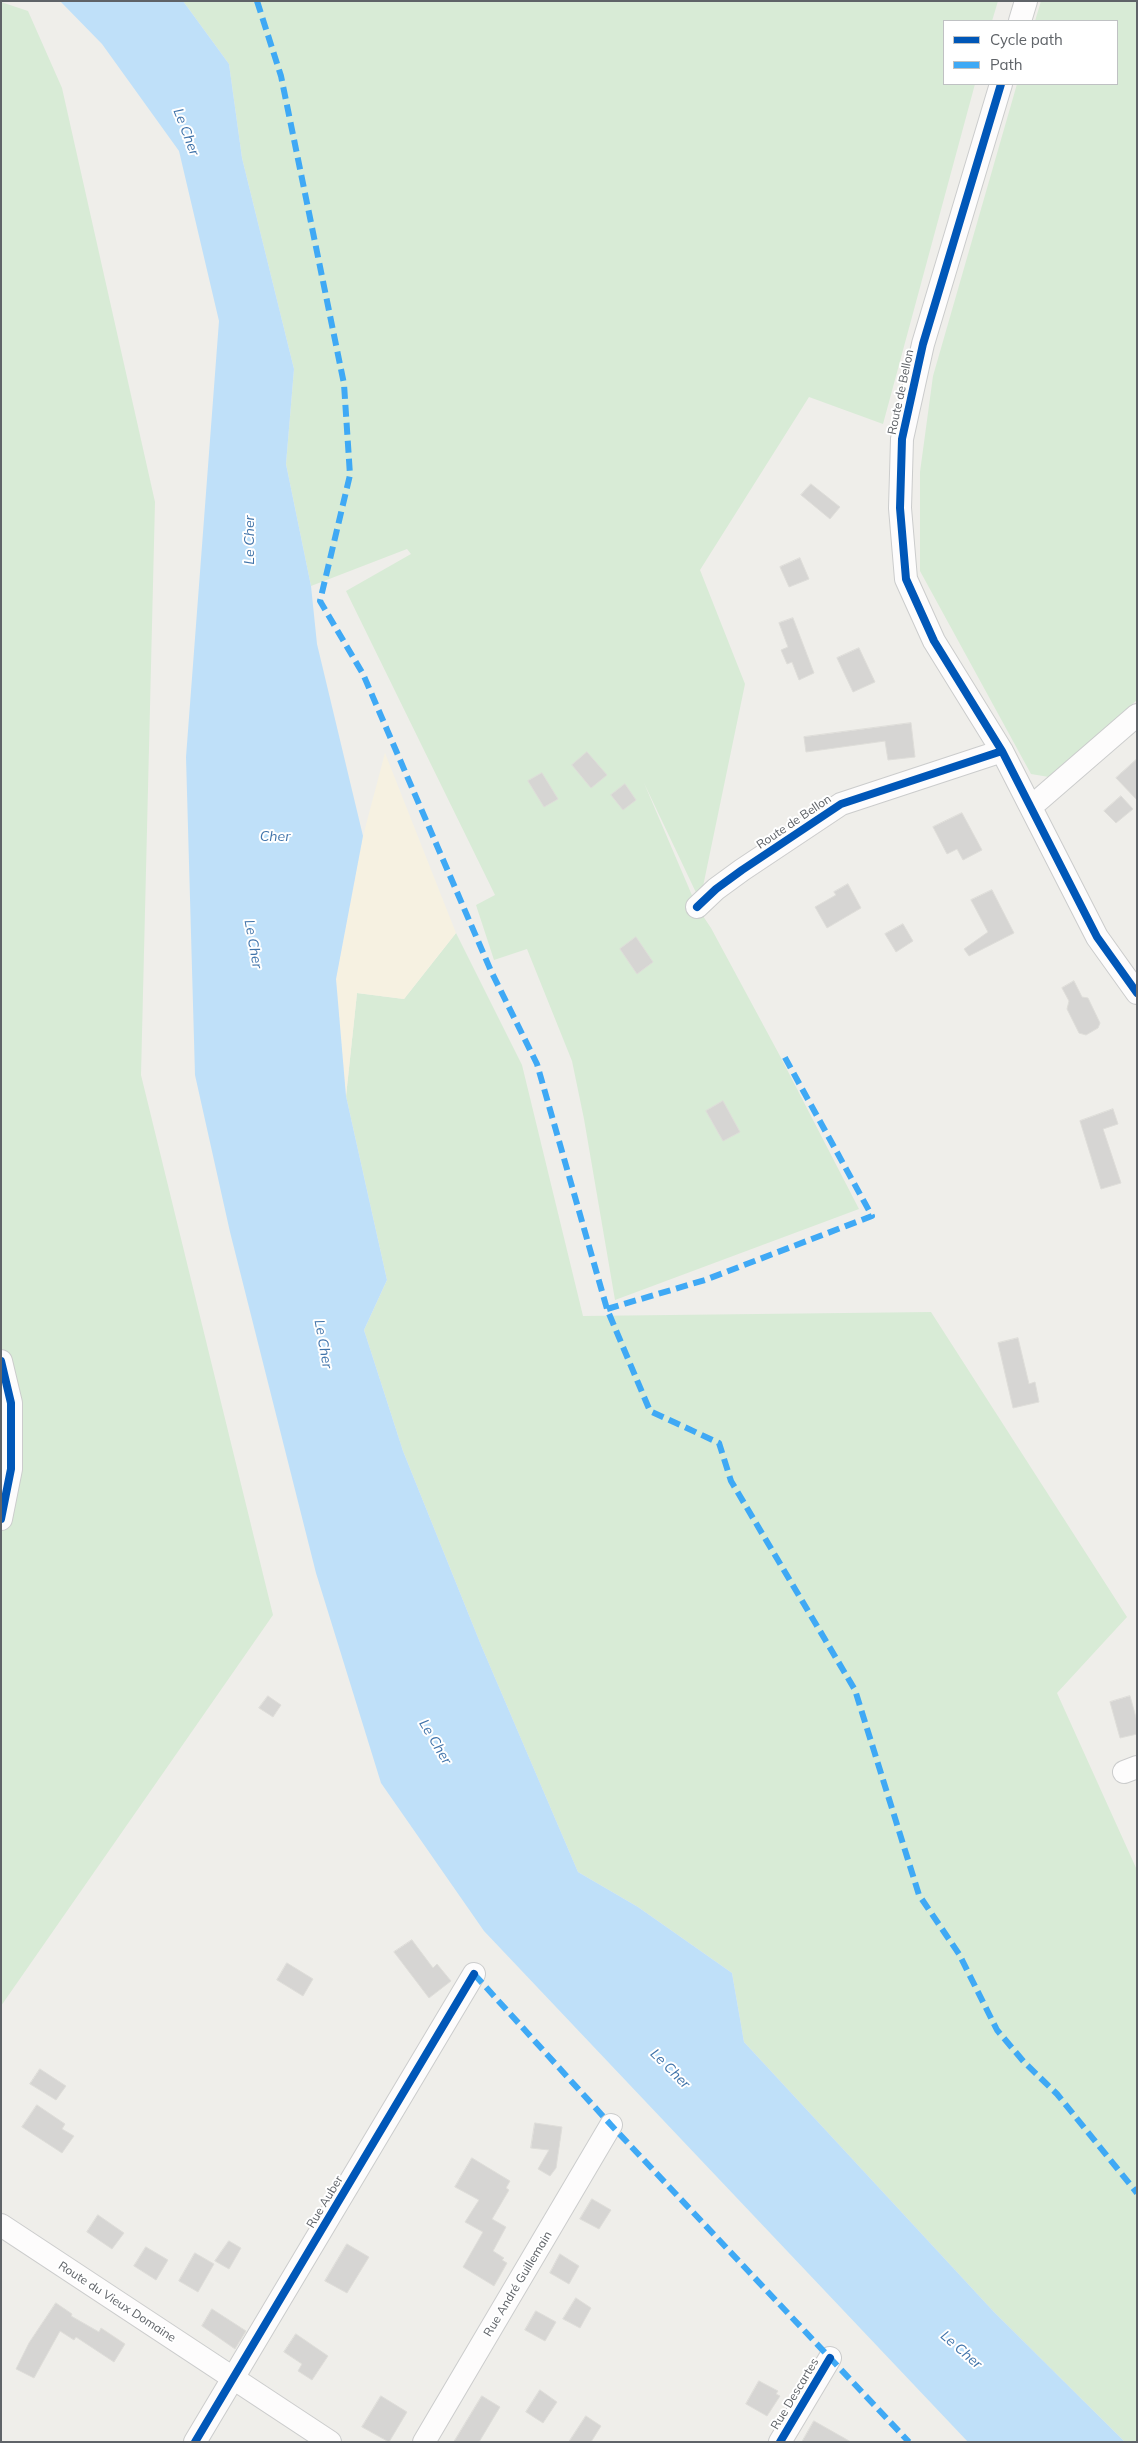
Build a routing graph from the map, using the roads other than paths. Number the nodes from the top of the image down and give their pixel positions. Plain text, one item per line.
1 (1026, 1) edge
2 (1020, 20) edge
3 (1001, 85) edge
4 (1137, 715) edge
5 (1002, 751) junction
6 (1032, 806) junction
7 (697, 907) dead end
8 (1137, 992) edge
9 (1, 1361) edge
10 (1, 1518) edge
11 (474, 1974) dead end
12 (611, 2126) dead end
13 (1, 2225) edge
14 (830, 2358) dead end
15 (232, 2378) junction
16 (195, 2442) edge
17 (330, 2442) edge
18 (424, 2442) edge
19 (780, 2442) edge

1 - 2 street
3 - 5 street, Route de Bellon
4 - 6 street
5 - 6 street, Route de Bellon
5 - 7 street, Route de Bellon
6 - 8 street, Route de Bellon
9 - 10 street
11 - 15 street, Rue Auber
12 - 18 street, Rue André Guillemain
13 - 15 street, Route du Vieux Domaine
14 - 19 street, Rue Descartes
15 - 16 street, Rue Auber
15 - 17 street, Route du Vieux Domaine

